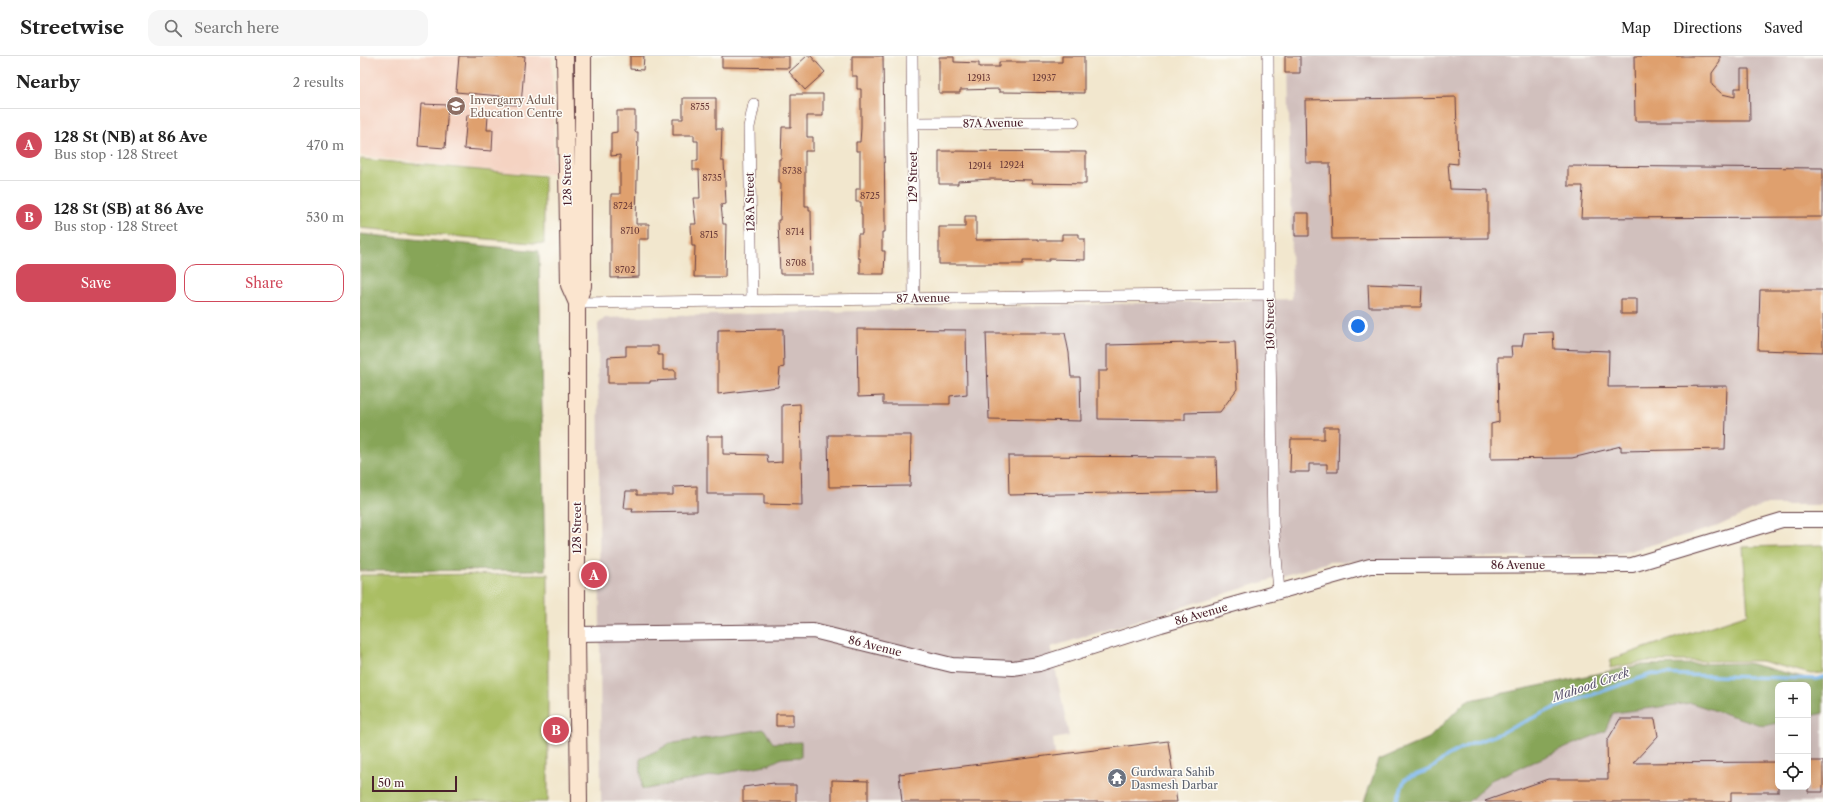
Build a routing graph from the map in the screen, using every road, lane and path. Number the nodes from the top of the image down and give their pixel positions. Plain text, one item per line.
1 (565, 56) edge
2 (582, 56) edge
3 (912, 56) edge
4 (1268, 56) edge
5 (754, 104) dead end
6 (1074, 122) dead end
7 (913, 123) junction
8 (1269, 294) junction
9 (914, 298) junction
10 (752, 301) junction
11 (577, 303) junction
12 (1823, 520) edge
13 (1279, 592) junction
14 (577, 634) junction
15 (580, 802) edge

1 - 11 main road, 128 Street
2 - 11 main road, 128 Street
3 - 7 street, 129 Street
4 - 8 street, 130 Street
5 - 10 street, 128A Street
6 - 7 street, 87A Avenue
7 - 9 street, 129 Street
8 - 9 street, 87 Avenue
8 - 13 street, 130 Street
9 - 10 street, 87 Avenue
10 - 11 street, 87 Avenue
11 - 14 main road, 128 Street
12 - 13 street, 86 Avenue
13 - 14 street, 86 Avenue
14 - 15 main road, 128 Street

